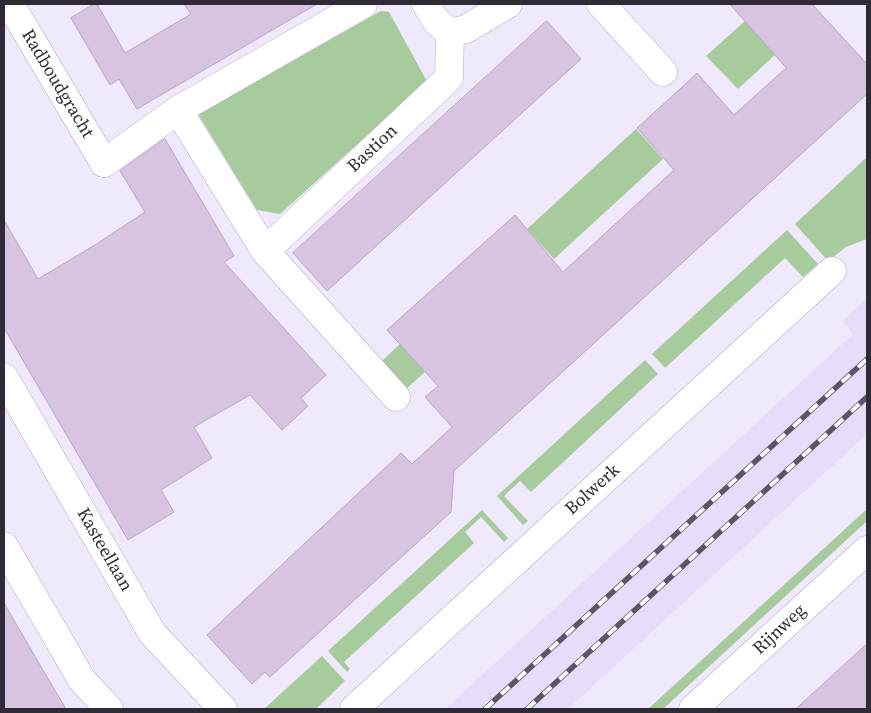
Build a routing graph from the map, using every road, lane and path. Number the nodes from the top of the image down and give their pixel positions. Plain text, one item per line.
1 (10, 4) edge
2 (363, 4) edge
3 (426, 4) edge
4 (508, 4) edge
5 (601, 4) edge
6 (450, 34) junction
7 (663, 72) dead end
8 (178, 110) junction
9 (265, 251) junction
10 (832, 271) dead end
11 (4, 377) edge
12 (396, 397) dead end
13 (4, 546) edge
14 (867, 550) edge
15 (109, 709) edge
16 (223, 709) edge
17 (354, 709) edge
18 (693, 709) edge

1 - 8 street, Radboudgracht
2 - 8 street
3 - 6 street
4 - 6 street
5 - 7 street
6 - 9 street, Bastion
8 - 9 street
9 - 12 street
10 - 17 street, Bolwerk
11 - 16 street, Kasteellaan
13 - 15 street
14 - 18 street, Rijnweg

